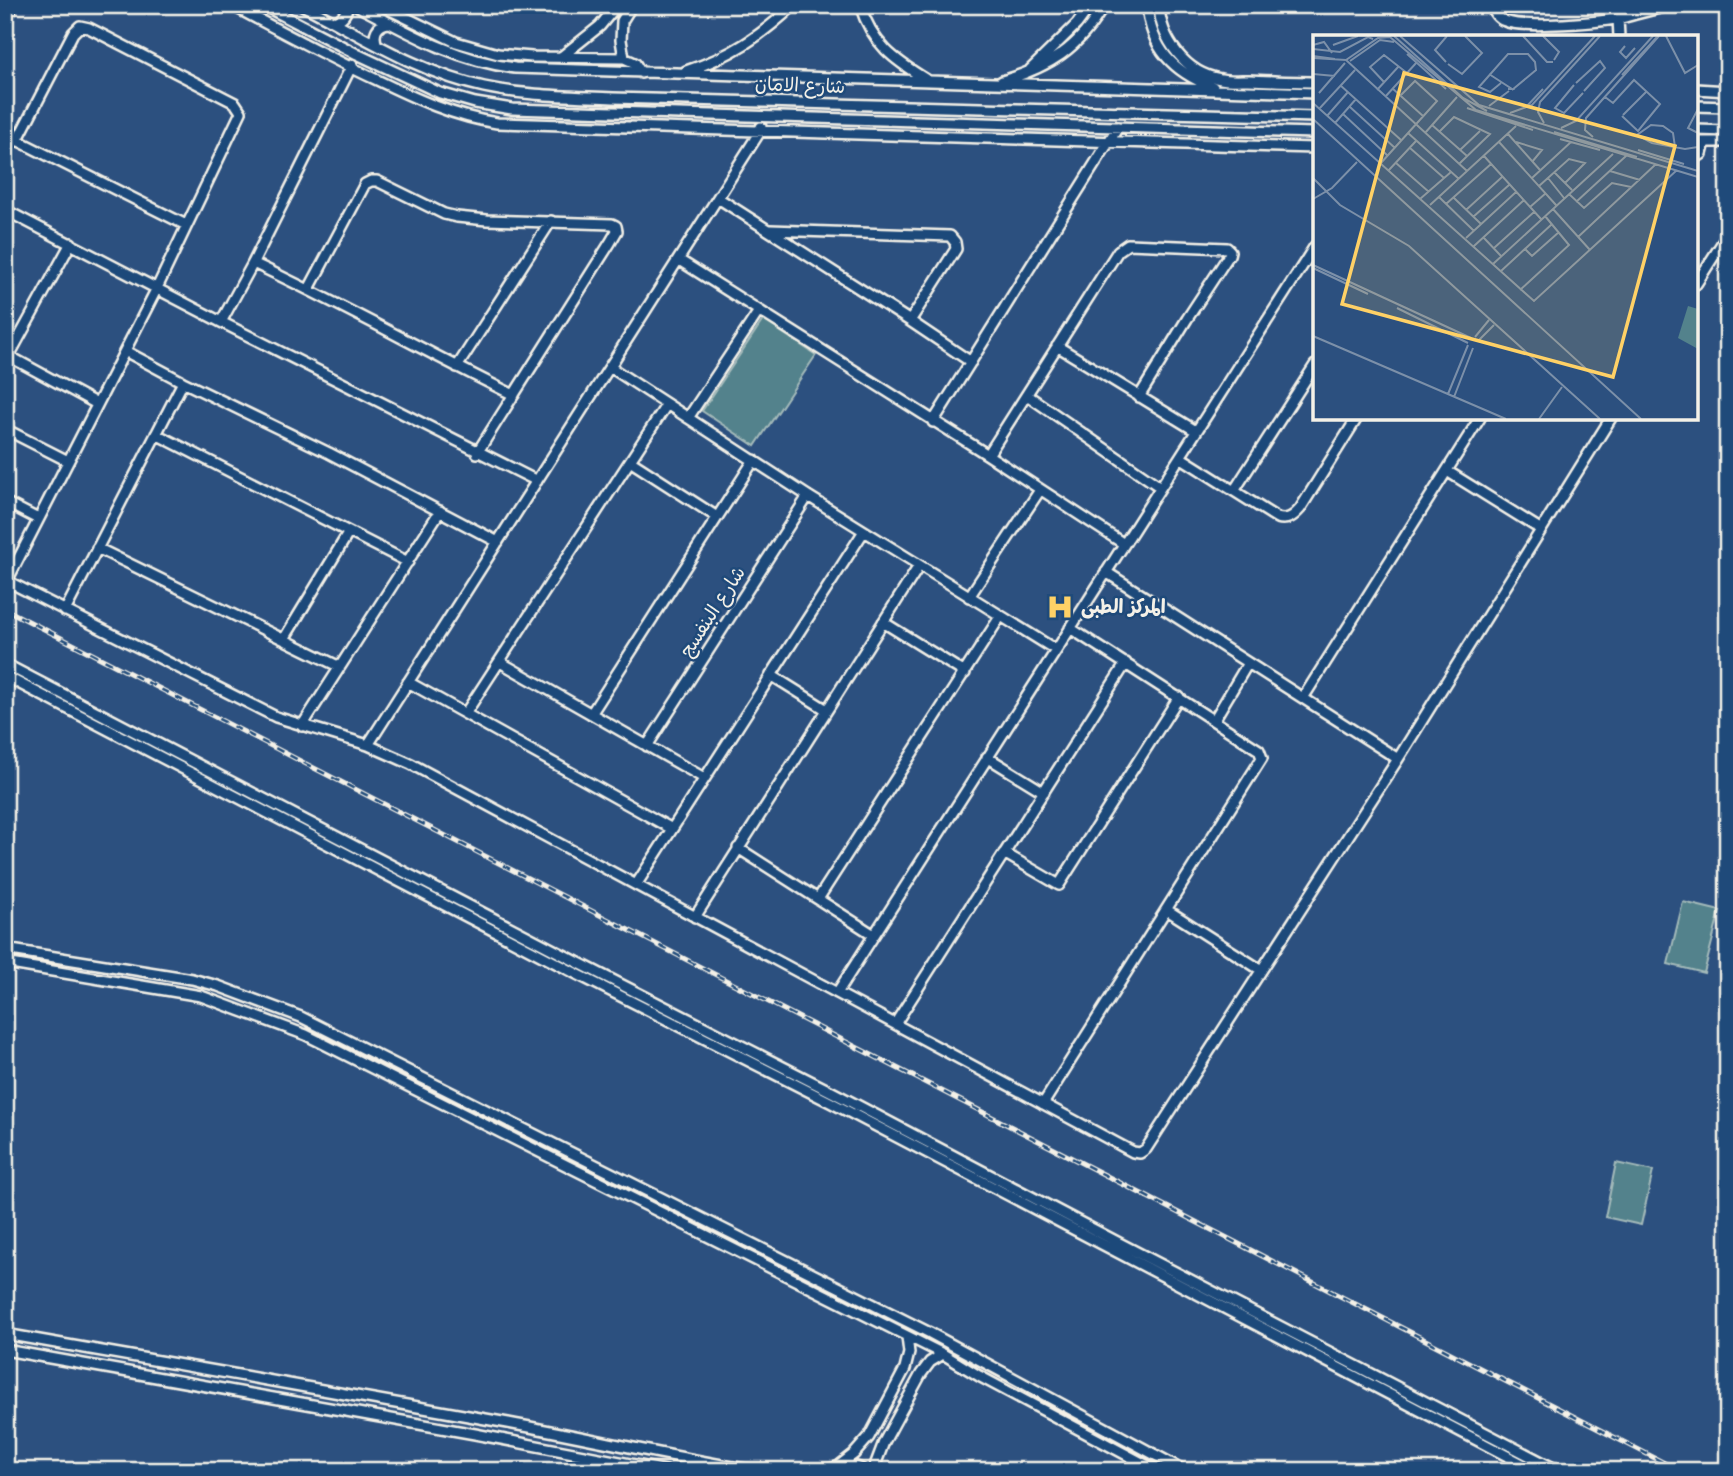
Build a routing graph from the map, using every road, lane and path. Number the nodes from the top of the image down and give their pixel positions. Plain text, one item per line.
1 (13, 5) edge
2 (230, 5) edge
3 (263, 5) edge
4 (302, 5) edge
5 (347, 5) edge
6 (356, 5) edge
7 (380, 5) edge
8 (632, 5) edge
9 (784, 5) edge
10 (794, 5) edge
11 (860, 5) edge
12 (1091, 5) edge
13 (1104, 5) edge
14 (1147, 5) edge
15 (1158, 5) edge
16 (1491, 5) edge
17 (1673, 5) edge
18 (615, 9) edge
19 (1618, 18) junction
20 (5, 20) edge
21 (622, 21) junction
22 (334, 22) junction
23 (389, 23) junction
24 (775, 23) junction
25 (1619, 35) edge
26 (377, 45) junction
27 (357, 54) junction
28 (542, 57) junction
29 (561, 57) junction
30 (624, 58) junction
31 (351, 67) junction
32 (541, 69) junction
33 (641, 73) junction
34 (678, 74) junction
35 (1026, 74) junction
36 (929, 81) junction
37 (1313, 82) edge
38 (995, 83) junction
39 (1698, 89) edge
40 (1222, 90) junction
41 (1728, 91) edge
42 (1313, 93) edge
43 (613, 98) junction
44 (763, 102) junction
45 (1698, 106) edge
46 (1728, 107) edge
47 (1058, 110) junction
48 (612, 111) junction
49 (762, 115) junction
50 (1310, 117) edge
51 (1057, 125) junction
52 (1118, 127) junction
53 (761, 130) junction
54 (1698, 130) edge
55 (1728, 131) edge
56 (1310, 133) edge
57 (5, 134) edge
58 (18, 141) junction
59 (1110, 142) junction
60 (1701, 142) edge
61 (1728, 142) edge
62 (1313, 148) edge
63 (718, 198) junction
64 (5, 210) edge
65 (551, 221) junction
66 (186, 225) junction
67 (768, 230) junction
68 (1728, 234) edge
69 (71, 243) junction
70 (1313, 249) edge
71 (679, 260) junction
72 (253, 263) junction
73 (1698, 281) edge
74 (157, 288) junction
75 (309, 289) junction
76 (759, 311) junction
77 (910, 321) junction
78 (221, 322) junction
79 (1057, 346) junction
80 (125, 351) junction
81 (7, 355) edge
82 (971, 362) junction
83 (457, 367) junction
84 (610, 367) junction
85 (1313, 368) edge
86 (183, 382) junction
87 (514, 395) junction
88 (1027, 395) junction
89 (1139, 397) junction
90 (97, 404) junction
91 (667, 404) junction
92 (688, 418) junction
93 (1356, 420) edge
94 (1479, 420) edge
95 (1610, 420) edge
96 (933, 422) junction
97 (5, 429) edge
98 (1196, 431) junction
99 (156, 434) junction
100 (477, 453) junction
101 (988, 455) junction
102 (1180, 457) junction
103 (754, 460) junction
104 (68, 461) junction
105 (630, 461) junction
106 (1447, 471) junction
107 (537, 481) junction
108 (1160, 487) junction
109 (1040, 490) junction
110 (1234, 491) junction
111 (808, 496) junction
112 (5, 502) edge
113 (440, 511) junction
114 (718, 517) junction
115 (38, 519) junction
116 (1540, 529) junction
117 (864, 531) junction
118 (349, 532) junction
119 (498, 542) junction
120 (1124, 544) junction
121 (97, 548) junction
122 (408, 562) junction
123 (919, 566) junction
124 (1106, 572) junction
125 (6, 580) edge
126 (969, 597) junction
127 (65, 611) junction
128 (1000, 617) junction
129 (883, 622) junction
130 (1070, 628) junction
131 (284, 639) junction
132 (1056, 650) junction
133 (500, 662) junction
134 (1126, 663) junction
135 (1248, 663) junction
136 (5, 664) edge
137 (340, 667) junction
138 (965, 673) junction
139 (771, 675) junction
140 (5, 676) edge
141 (408, 682) junction
142 (1179, 697) junction
143 (1303, 698) junction
144 (827, 710) junction
145 (466, 714) junction
146 (591, 714) junction
147 (1214, 720) junction
148 (302, 726) junction
149 (368, 745) junction
150 (647, 746) junction
151 (988, 758) junction
152 (1398, 759) junction
153 (705, 778) junction
154 (1044, 792) junction
155 (672, 829) junction
156 (738, 848) junction
157 (1004, 853) junction
158 (636, 885) junction
159 (818, 899) junction
160 (1167, 909) junction
161 (695, 917) junction
162 (874, 935) junction
163 (5, 949) edge
164 (5, 963) edge
165 (1261, 970) junction
166 (837, 993) junction
167 (282, 1010) junction
168 (276, 1023) junction
169 (895, 1024) junction
170 (1043, 1104) junction
171 (824, 1280) junction
172 (818, 1292) junction
173 (5, 1334) edge
174 (907, 1337) junction
175 (5, 1350) edge
176 (943, 1354) junction
177 (986, 1363) junction
178 (979, 1376) junction
179 (840, 1465) junction
180 (701, 1466) edge
181 (667, 1471) edge
182 (758, 1471) edge
183 (827, 1471) edge
184 (865, 1471) edge
185 (873, 1471) edge
186 (1157, 1471) edge
187 (1185, 1471) edge
188 (1536, 1471) edge
189 (1559, 1471) edge

1 - 20 street
2 - 31 street
3 - 27 street
4 - 22 street, شارع الامان
5 - 22 street
6 - 23 street, شارع الامان
7 - 28 street
8 - 21 street
9 - 24 street
10 - 24 street
11 - 36 street
12 - 35 street
13 - 35 street
14 - 40 street
15 - 37 street
16 - 19 street
17 - 19 street
18 - 21 street
18 - 29 street
19 - 25 street
21 - 30 street
22 - 26 street, شارع الامان
23 - 26 street
23 - 32 street, شارع الامان
24 - 34 street
26 - 43 street, شارع الامان
27 - 31 street
27 - 48 street
28 - 29 street
28 - 32 street
29 - 30 street
30 - 33 street
31 - 53 street
31 - 72 street
32 - 33 street, شارع الامان
33 - 34 street, شارع الامان
34 - 36 street, شارع الامان
35 - 38 street
36 - 38 street, شارع الامان
38 - 40 street, شارع الامان
39 - 41 street
40 - 42 street, شارع الامان
43 - 44 street, شارع الامان
43 - 48 street
44 - 47 street, شارع الامان
44 - 49 street
45 - 46 street
47 - 50 street, شارع الامان
47 - 51 street
48 - 49 street
49 - 51 street
49 - 53 street
50 - 56 street
51 - 52 street
52 - 56 street
52 - 59 street
53 - 59 street
53 - 63 street
54 - 55 street
57 - 58 street
58 - 66 street
58 - 66 street
59 - 62 street
59 - 82 street
60 - 61 street
63 - 67 street
63 - 71 street
64 - 69 street
65 - 75 street
65 - 83 street
65 - 87 street
66 - 74 street
67 - 77 street
67 - 77 street
68 - 73 street
69 - 74 street
69 - 81 street
70 - 98 street
71 - 76 street
71 - 84 street
72 - 75 street
72 - 78 street
74 - 78 street
74 - 80 street
75 - 83 street
76 - 92 street
76 - 96 street
77 - 82 street
78 - 100 street
79 - 88 street
79 - 89 street
79 - 89 street
80 - 86 street
80 - 90 street
81 - 90 street
82 - 96 street
83 - 87 street
84 - 91 street
84 - 107 street
85 - 110 street
86 - 99 street
86 - 113 street
87 - 100 street
88 - 101 street
88 - 108 street
89 - 98 street
90 - 104 street
91 - 92 street
91 - 105 street
92 - 103 street
93 - 110 street
94 - 106 street
95 - 116 street
96 - 101 street
97 - 104 street
98 - 102 street
99 - 118 street
99 - 121 street
100 - 107 street
101 - 109 street
102 - 108 street
102 - 110 street
103 - 111 street
103 - 114 street
104 - 115 street
105 - 114 street
105 - 133 street
106 - 116 street
106 - 143 street
107 - 119 street
108 - 120 street
109 - 120 street
109 - 126 street
111 - 117 street
111 - 150 street, شارع البنفسج
112 - 115 street
113 - 119 street
113 - 122 street
114 - 146 street
115 - 125 street
116 - 152 street
117 - 123 street
117 - 139 street
118 - 122 street
118 - 131 street
119 - 141 street
120 - 124 street
121 - 127 street
121 - 131 street
122 - 137 street
123 - 126 street
123 - 129 street
124 - 130 street
124 - 135 street
125 - 127 street
126 - 128 street
127 - 148 street
128 - 132 street
128 - 138 street
129 - 138 street
129 - 144 street
130 - 132 street
130 - 134 street
131 - 137 street
132 - 151 street
133 - 145 street
133 - 146 street
134 - 142 street
134 - 154 street
135 - 143 street
135 - 147 street
136 - 189 street
137 - 148 street
138 - 159 street
139 - 144 street
139 - 153 street
140 - 188 street
141 - 145 street
141 - 149 street
142 - 147 street
142 - 157 street
143 - 152 street
144 - 156 street
145 - 155 street
146 - 150 street
147 - 160 street
148 - 149 street
149 - 158 street
150 - 153 street
151 - 154 street
151 - 162 street
152 - 165 street
153 - 155 street
154 - 157 street
155 - 158 street
156 - 159 street
156 - 161 street
157 - 169 street
158 - 161 street
159 - 162 street
160 - 165 street
160 - 170 street
161 - 166 street
162 - 166 street
163 - 167 street
164 - 168 street
165 - 170 street
166 - 169 street
167 - 168 street
167 - 171 street
168 - 172 street
169 - 170 street
171 - 172 street
171 - 177 street
172 - 174 street
173 - 180 street
174 - 176 street
174 - 179 street
175 - 181 street
176 - 178 street
176 - 185 street
177 - 178 street
177 - 187 street
178 - 186 street
179 - 183 street
179 - 184 street
180 - 182 street

